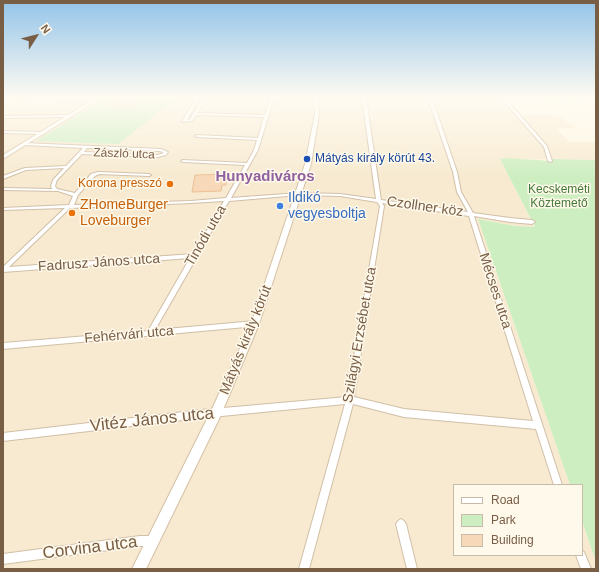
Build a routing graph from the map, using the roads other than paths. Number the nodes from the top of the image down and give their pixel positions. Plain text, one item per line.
1 (55, 125) edge
2 (264, 125) edge
3 (315, 125) edge
4 (368, 125) edge
5 (439, 125) edge
6 (526, 125) edge
7 (3, 132) edge
8 (42, 133) junction
9 (197, 136) dead end
10 (260, 139) junction
11 (25, 144) junction
12 (86, 147) junction
13 (79, 155) junction
14 (3, 158) edge
15 (183, 161) dead end
16 (550, 161) dead end
17 (248, 164) junction
18 (68, 167) junction
19 (149, 175) dead end
20 (3, 178) edge
21 (3, 189) edge
22 (55, 190) junction
23 (299, 194) junction
24 (76, 195) junction
25 (227, 200) junction
26 (379, 201) junction
27 (70, 207) junction
28 (3, 209) edge
29 (471, 214) junction
30 (532, 222) dead end
31 (194, 256) junction
32 (3, 270) edge
33 (256, 324) junction
34 (150, 333) junction
35 (3, 346) edge
36 (350, 400) junction
37 (216, 413) junction
38 (538, 425) junction
39 (3, 437) edge
40 (558, 484) edge
41 (401, 524) dead end
42 (154, 541) junction
43 (582, 556) edge
44 (3, 559) edge
45 (139, 569) edge
46 (304, 569) edge
47 (412, 569) edge
48 (586, 569) edge

1 - 8 street
2 - 10 street, Tinódi utca
3 - 23 street, Mátyás király körút
4 - 26 street, Szilágyi Erzsébet utca
5 - 29 street, Mécses utca
6 - 16 street
7 - 8 street
8 - 11 street
9 - 10 street
10 - 17 street, Tinódi utca
11 - 12 street, Zászló utca
11 - 14 street
12 - 13 street, Zászló utca
12 - 13 street, Zászló utca
13 - 18 street, Zászló utca
15 - 17 street
17 - 25 street, Tinódi utca
18 - 20 street
18 - 22 street, Zászló utca
19 - 24 street, Zászló utca
21 - 22 street
22 - 24 street
23 - 25 street, Czollner köz
23 - 26 street, Czollner köz
23 - 33 street, Mátyás király körút
24 - 27 street, Zászló utca
25 - 27 street, Czollner köz
25 - 31 street, Tinódi utca
26 - 29 street, Czollner köz
26 - 36 street, Szilágyi Erzsébet utca
27 - 28 street, Czollner köz
27 - 32 street
29 - 30 street, Czollner köz
29 - 38 street, Mécses utca
31 - 32 street, Fadrusz János utca
31 - 34 street, Tinódi utca
33 - 34 street, Fehérvári utca
33 - 37 street, Mátyás király körút
34 - 35 street, Fehérvári utca
36 - 37 street, Vitéz János utca
36 - 38 street, Vitéz János utca
36 - 46 street, Szilágyi Erzsébet utca
37 - 39 street, Vitéz János utca
37 - 42 street, Mátyás király körút
38 - 40 street, Mécses utca
41 - 47 street
42 - 44 street, Corvina utca
42 - 45 street, Mátyás király körút
43 - 48 street

